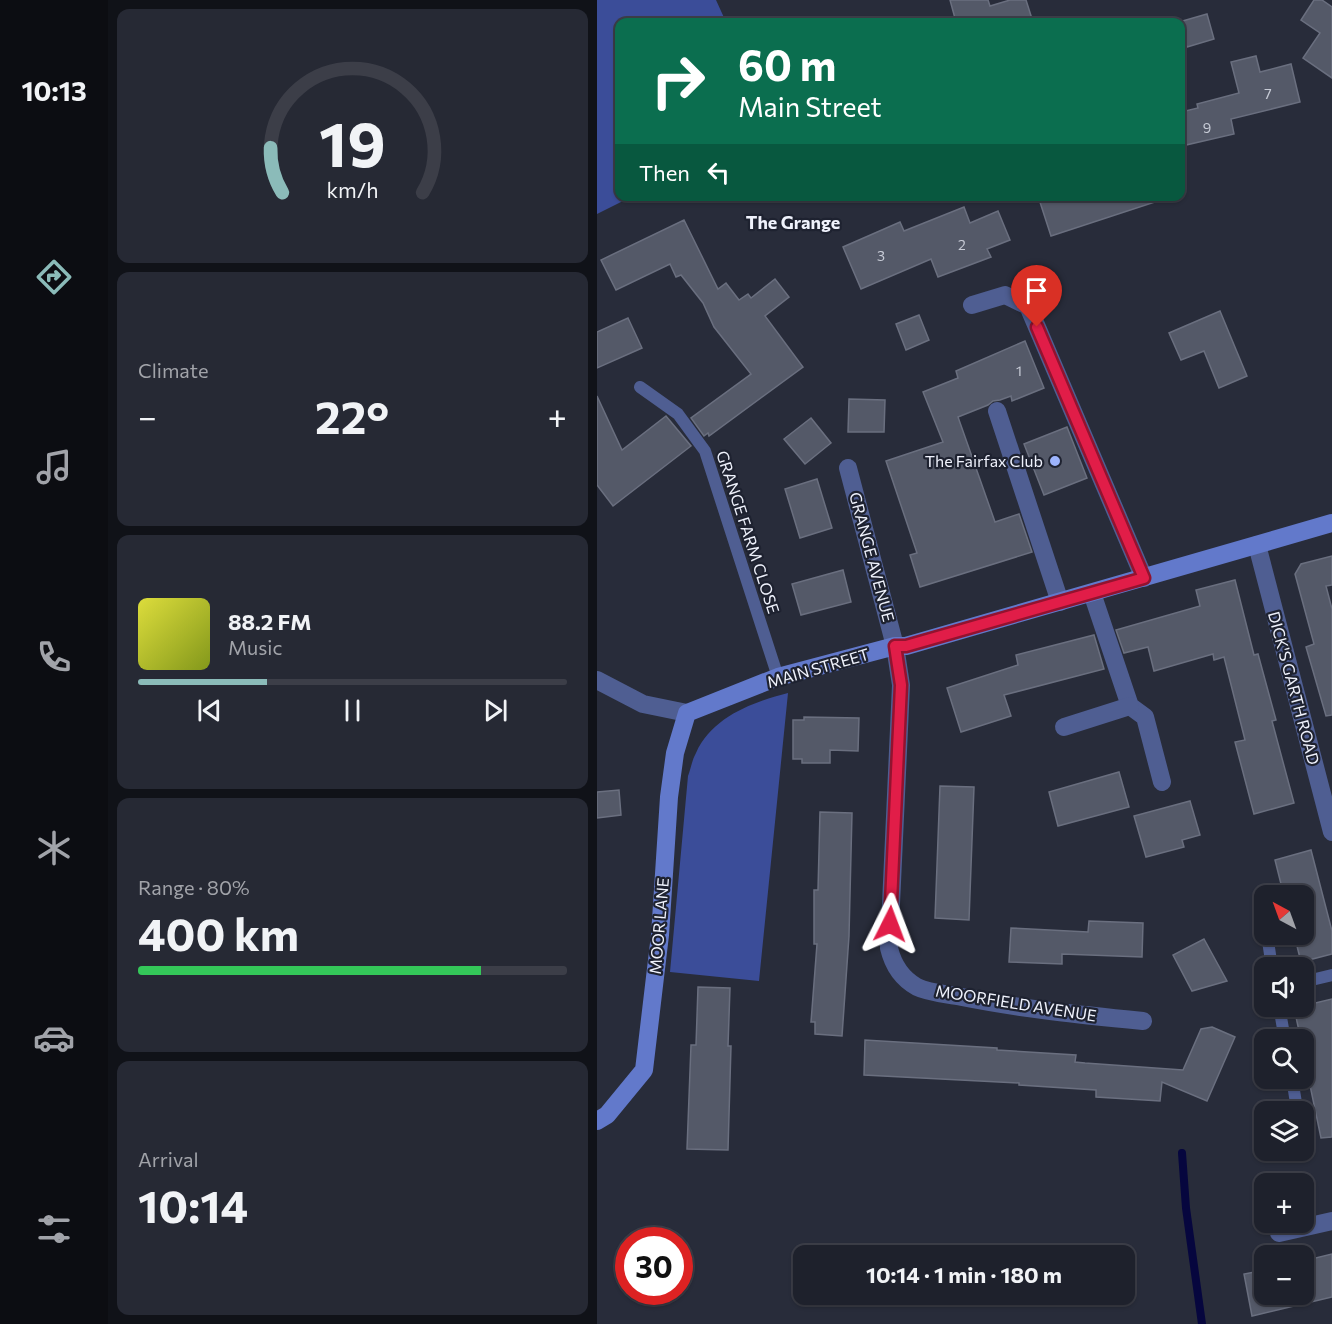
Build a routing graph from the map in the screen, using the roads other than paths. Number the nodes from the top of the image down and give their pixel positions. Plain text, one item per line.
1 (972, 305) dead end
2 (640, 387) dead end
3 (997, 411) dead end
4 (848, 468) dead end
5 (1332, 523) edge
6 (1257, 544) junction
7 (1144, 578) junction
8 (1092, 593) junction
9 (1060, 602) junction
10 (895, 646) junction
11 (778, 677) junction
12 (597, 680) edge
13 (1130, 706) junction
14 (687, 713) junction
15 (1064, 727) dead end
16 (1162, 782) dead end
17 (1332, 831) edge
18 (1332, 975) edge
19 (1314, 979) edge
20 (1143, 1021) dead end
21 (597, 1121) edge
22 (1332, 1221) edge
23 (1314, 1225) edge

1 - 7 street
2 - 11 lane, GRANGE FARM CLOSE
3 - 9 street
4 - 10 street, GRANGE AVENUE
5 - 6 street, MAIN STREET
6 - 7 street, MAIN STREET
6 - 17 street, DICK'S GARTH ROAD
7 - 8 street, MAIN STREET
8 - 9 street, MAIN STREET
8 - 13 street
9 - 10 street, MAIN STREET
10 - 11 street, MAIN STREET
10 - 20 street, MOORFIELD AVENUE
11 - 14 street, MAIN STREET
12 - 14 street
13 - 15 street
13 - 16 street
14 - 21 street, MOOR LANE
18 - 19 lane
22 - 23 street

